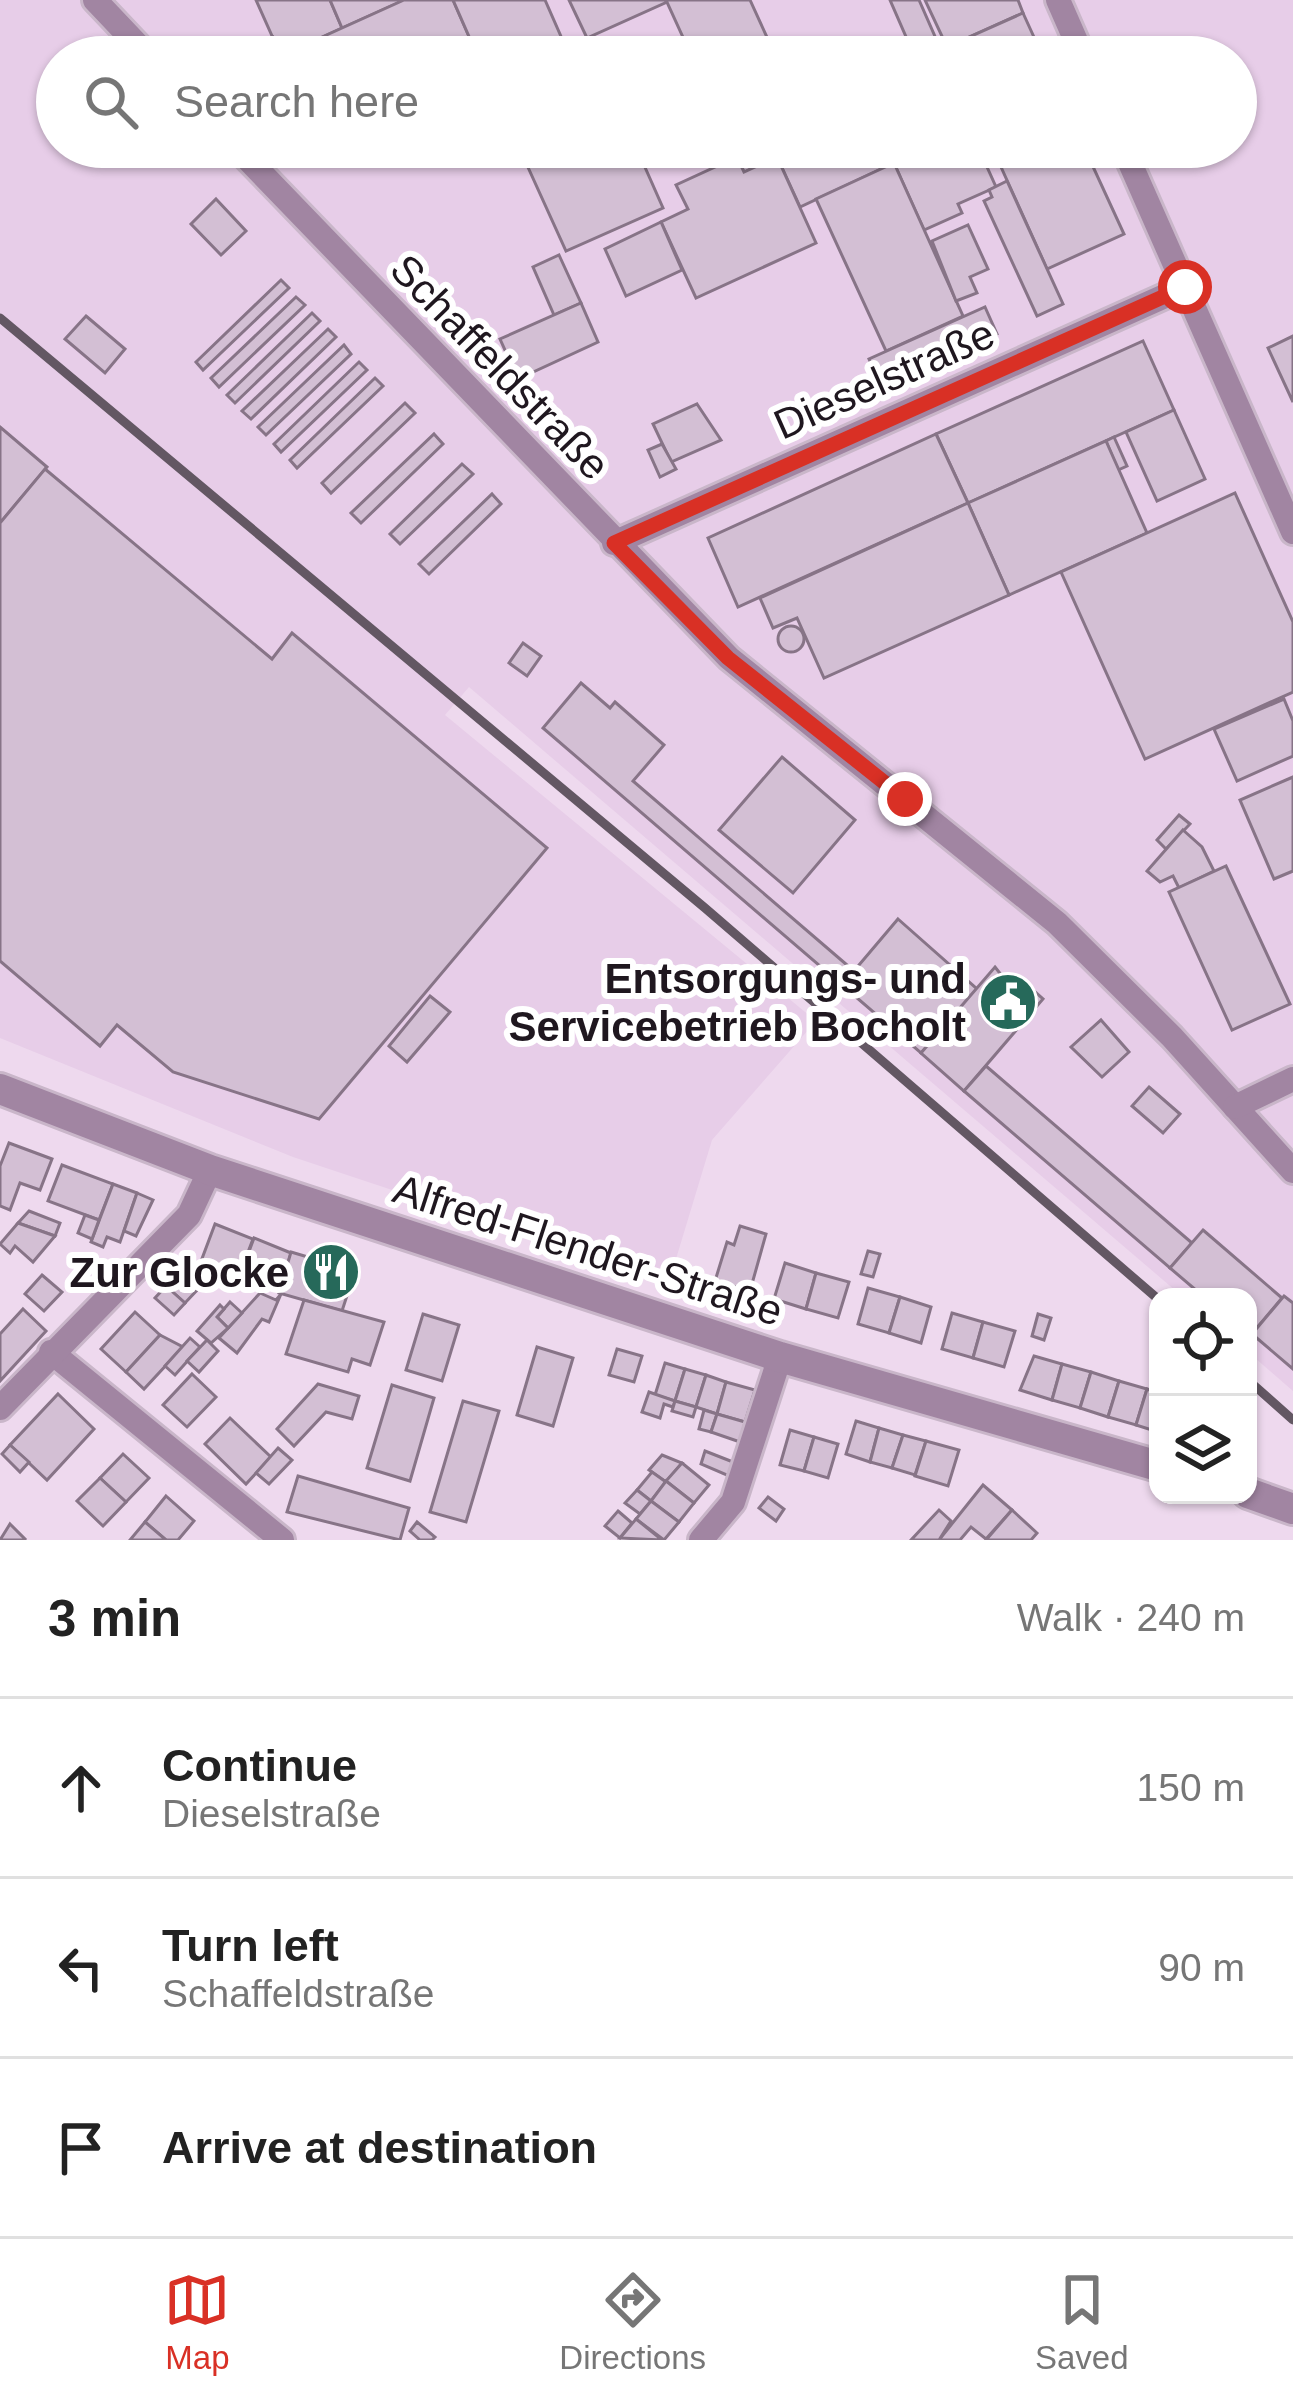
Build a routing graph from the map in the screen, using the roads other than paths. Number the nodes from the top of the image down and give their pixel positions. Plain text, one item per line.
1 (95, 0) edge
2 (1058, 0) edge
3 (129, 36) edge
4 (1074, 36) edge
5 (256, 168) edge
6 (1132, 168) edge
7 (1185, 287) junction
8 (1293, 532) edge
9 (614, 543) junction
10 (1293, 1079) edge
11 (0, 1089) edge
12 (1235, 1107) junction
13 (210, 1170) junction
14 (1293, 1171) edge
15 (51, 1352) junction
16 (780, 1358) junction
17 (0, 1408) edge
18 (1149, 1463) edge
19 (1257, 1496) edge
20 (1293, 1510) edge
21 (282, 1540) edge
22 (701, 1540) edge

1 - 3 street
2 - 4 street
5 - 9 street, Schaffeldstraße
6 - 7 street
7 - 8 street
7 - 9 street, Dieselstraße
9 - 12 street, Schaffeldstraße
10 - 12 street
11 - 13 street, Alfred-Flender-Straße
12 - 14 street, Schaffeldstraße
13 - 15 street
13 - 16 street, Alfred-Flender-Straße
15 - 17 street
15 - 21 street
16 - 18 street, Alfred-Flender-Straße
16 - 22 street
19 - 20 street

